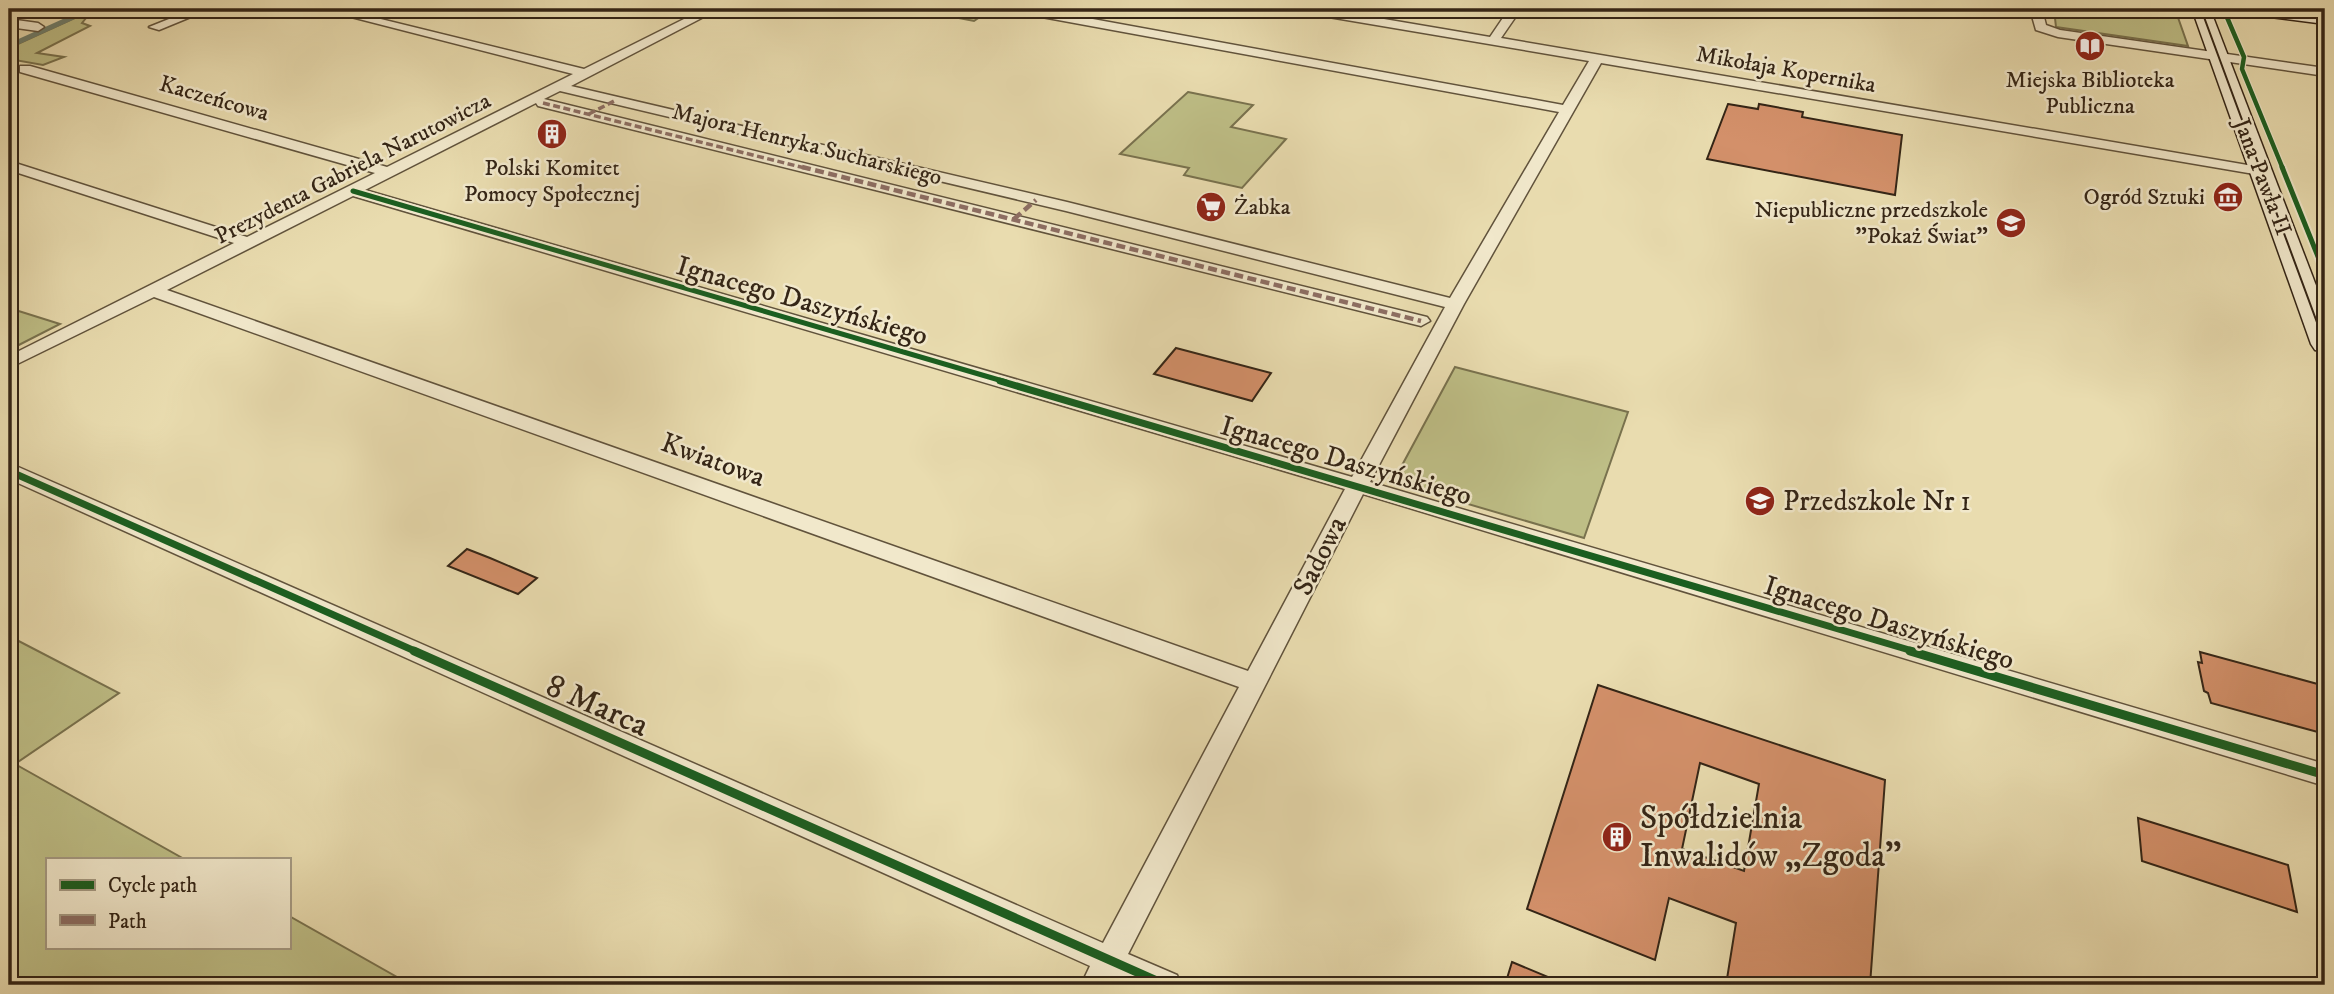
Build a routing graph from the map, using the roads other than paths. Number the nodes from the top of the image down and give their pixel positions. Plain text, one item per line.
1 (204, 9) edge
2 (713, 9) edge
3 (1020, 9) edge
4 (1305, 9) edge
5 (1515, 9) edge
6 (1527, 9) edge
7 (1556, 9) edge
8 (2036, 9) edge
9 (2201, 9) edge
10 (2247, 9) edge
11 (337, 10) edge
12 (2325, 19) edge
13 (9, 23) edge
14 (38, 27) dead end
15 (155, 27) dead end
16 (1493, 41) junction
17 (2217, 56) junction
18 (1597, 59) junction
19 (25, 69) dead end
20 (2325, 72) edge
21 (586, 73) junction
22 (559, 87) junction
23 (616, 100) junction
24 (543, 103) dead end
25 (1568, 110) junction
26 (589, 114) junction
27 (9, 165) edge
28 (2260, 171) junction
29 (390, 173) junction
30 (353, 191) junction
31 (1036, 200) junction
32 (1014, 219) junction
33 (250, 243) junction
34 (154, 290) junction
35 (1455, 304) junction
36 (1422, 321) dead end
37 (2325, 344) edge
38 (9, 363) edge
39 (9, 471) edge
40 (1357, 485) junction
41 (1255, 682) junction
42 (2325, 775) edge
43 (1102, 972) edge
44 (1166, 985) edge

1 - 15 street
2 - 21 street, Prezydenta Gabriela Narutowicza
3 - 25 street
4 - 16 street, Mikołaja Kopernika
5 - 16 street
6 - 7 street
8 - 17 street
9 - 17 main road, Jana Pawła II
10 - 12 main road
11 - 21 street
13 - 14 street
16 - 18 street, Mikołaja Kopernika
17 - 20 street
17 - 28 main road, Jana Pawła II
18 - 25 street, Sadowa
18 - 28 street, Mikołaja Kopernika
19 - 29 street, Kaczeńcowa
21 - 22 street, Prezydenta Gabriela Narutowicza
22 - 23 street, Majora Henryka Sucharskiego
22 - 29 street, Prezydenta Gabriela Narutowicza
23 - 26 street
23 - 31 street, Majora Henryka Sucharskiego
24 - 26 street, Majora Henryka Sucharskiego
25 - 35 street, Sadowa
26 - 32 street, Majora Henryka Sucharskiego
27 - 33 street, Prezydenta Gabriela Narutowicza
28 - 37 main road, Jana Pawła II
29 - 30 street, Prezydenta Gabriela Narutowicza
30 - 33 street, Prezydenta Gabriela Narutowicza
30 - 40 street, Ignacego Daszyńskiego
31 - 32 street
31 - 35 street, Majora Henryka Sucharskiego
32 - 36 street, Majora Henryka Sucharskiego
33 - 34 street, Prezydenta Gabriela Narutowicza
34 - 38 street, Prezydenta Gabriela Narutowicza
34 - 41 street, Kwiatowa
35 - 40 street, Sadowa
39 - 43 street, 8 Marca
40 - 41 street, Sadowa
40 - 42 street, Ignacego Daszyńskiego
41 - 43 street, Sadowa
43 - 44 street, 8 Marca

